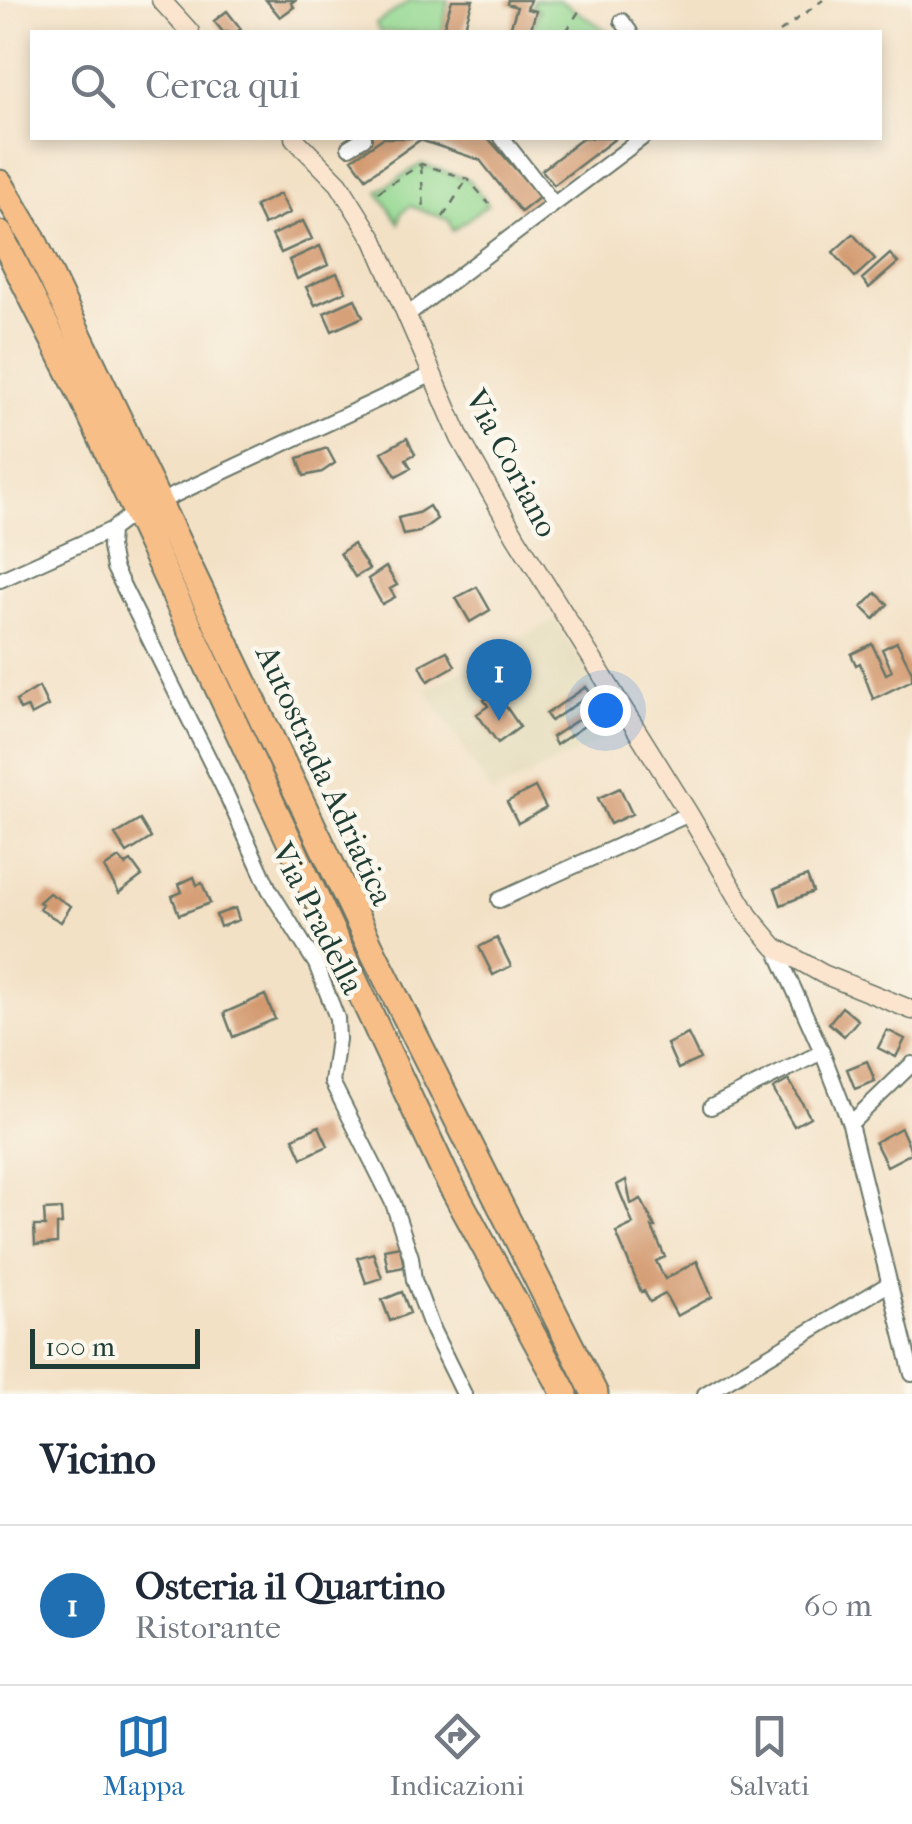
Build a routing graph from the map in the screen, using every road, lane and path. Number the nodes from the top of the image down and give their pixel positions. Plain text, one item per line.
1 (161, 0) edge
2 (823, 0) edge
3 (579, 11) dead end
4 (188, 30) edge
5 (567, 30) edge
6 (783, 30) edge
7 (296, 140) edge
8 (361, 140) edge
9 (504, 140) edge
10 (639, 140) edge
11 (349, 147) dead end
12 (421, 164) junction
13 (468, 179) junction
14 (0, 183) edge
15 (378, 192) dead end
16 (488, 204) dead end
17 (554, 204) junction
18 (424, 210) dead end
19 (443, 217) dead end
20 (0, 234) edge
21 (407, 315) junction
22 (434, 374) junction
23 (170, 497) dead end
24 (127, 518) dead end
25 (111, 530) junction
26 (0, 580) edge
27 (689, 814) junction
28 (499, 900) dead end
29 (774, 947) junction
30 (912, 1010) edge
31 (822, 1052) junction
32 (912, 1064) edge
33 (711, 1107) dead end
34 (850, 1124) junction
35 (887, 1285) junction
36 (912, 1374) edge
37 (464, 1394) edge
38 (565, 1394) edge
39 (595, 1394) edge
40 (705, 1394) edge

1 - 4 main road
2 - 6 path
3 - 5 path
7 - 21 main road, Via Coriano
8 - 11 street
9 - 17 street
10 - 17 street
12 - 13 path
12 - 15 path
12 - 18 path
13 - 16 path
13 - 19 path
14 - 39 highway, Autostrada Adriatica
17 - 21 street
20 - 38 highway, Autostrada Adriatica
21 - 22 main road, Via Coriano
22 - 23 street
22 - 27 main road, Via Coriano
24 - 25 street
25 - 26 street
25 - 37 street, Via Pradella
27 - 28 street
27 - 29 main road, Via Coriano
29 - 30 main road, Via Coriano
29 - 31 street
31 - 33 street
31 - 34 street
32 - 34 street
34 - 35 street
35 - 36 street
35 - 40 street

